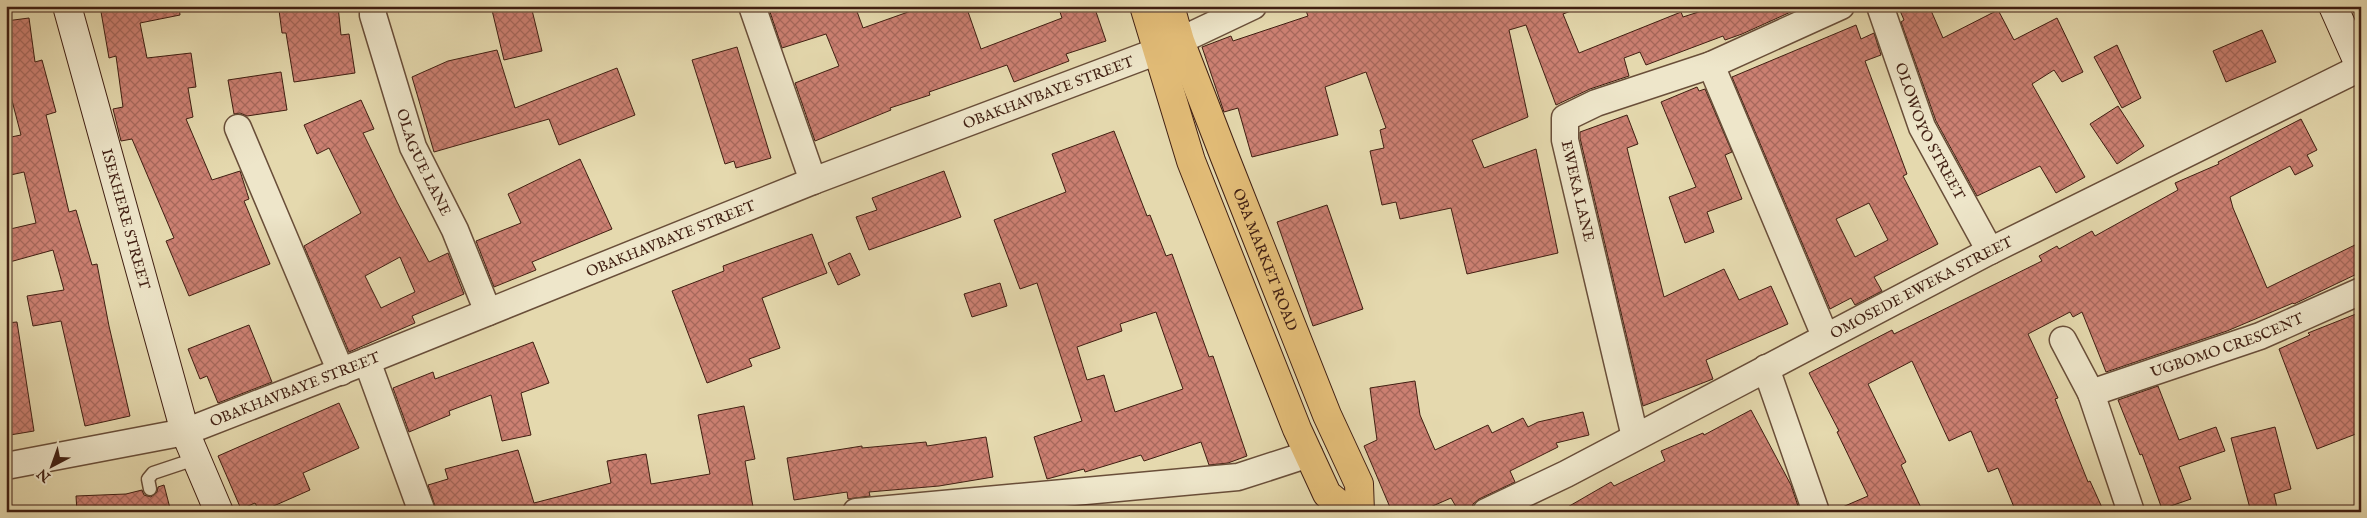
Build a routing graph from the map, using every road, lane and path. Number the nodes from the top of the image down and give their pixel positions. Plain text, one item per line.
1 (66, 6) edge
2 (373, 6) edge
3 (752, 6) edge
4 (1144, 6) edge
5 (1170, 6) edge
6 (1253, 6) edge
7 (1841, 6) edge
8 (1880, 6) edge
9 (2333, 6) edge
10 (1169, 46) junction
11 (1711, 65) junction
12 (2361, 69) edge
13 (238, 128) dead end
14 (813, 181) junction
15 (1990, 251) junction
16 (2361, 291) edge
17 (488, 312) junction
18 (1826, 336) junction
19 (2063, 340) dead end
20 (367, 362) junction
21 (1766, 368) junction
22 (341, 372) junction
23 (2091, 393) junction
24 (185, 432) junction
25 (1635, 437) junction
26 (1309, 454) junction
27 (198, 458) junction
28 (6, 466) edge
29 (150, 489) dead end
30 (1325, 503) edge
31 (220, 512) edge
32 (422, 512) edge
33 (856, 512) edge
34 (1349, 512) edge
35 (1360, 512) edge
36 (1486, 512) edge
37 (1816, 512) edge
38 (2131, 512) edge

1 - 24 street, ISEKHERE STREET
2 - 17 street, OLAGUE LANE
3 - 14 street
4 - 10 main road, OBA MARKET ROAD
5 - 10 main road, OBA MARKET ROAD
6 - 10 street, OBAKHAVBAYE STREET
7 - 11 street, EWEKA LANE
8 - 15 street, OLOWOYO STREET
9 - 12 street
10 - 14 street, OBAKHAVBAYE STREET
10 - 26 main road, OBA MARKET ROAD
10 - 35 main road, OBA MARKET ROAD
11 - 18 street
11 - 25 street, EWEKA LANE
12 - 15 street, OMOSEDE EWEKA STREET
13 - 22 street
14 - 17 street, OBAKHAVBAYE STREET
15 - 18 street, OMOSEDE EWEKA STREET
16 - 23 street, UGBOMO CRESCENT
17 - 20 street, OBAKHAVBAYE STREET
18 - 21 street, OMOSEDE EWEKA STREET
19 - 23 street
20 - 22 street, OBAKHAVBAYE STREET
20 - 32 street
21 - 25 street, OMOSEDE EWEKA STREET
21 - 37 street
22 - 24 street, OBAKHAVBAYE STREET
23 - 38 street
24 - 27 street, ISEKHERE STREET
24 - 28 street, OBAKHAVBAYE STREET
25 - 36 street, OMOSEDE EWEKA STREET
26 - 30 main road, OBA MARKET ROAD
26 - 33 street
27 - 29 lane
27 - 31 street, ISEKHERE STREET
30 - 34 main road

